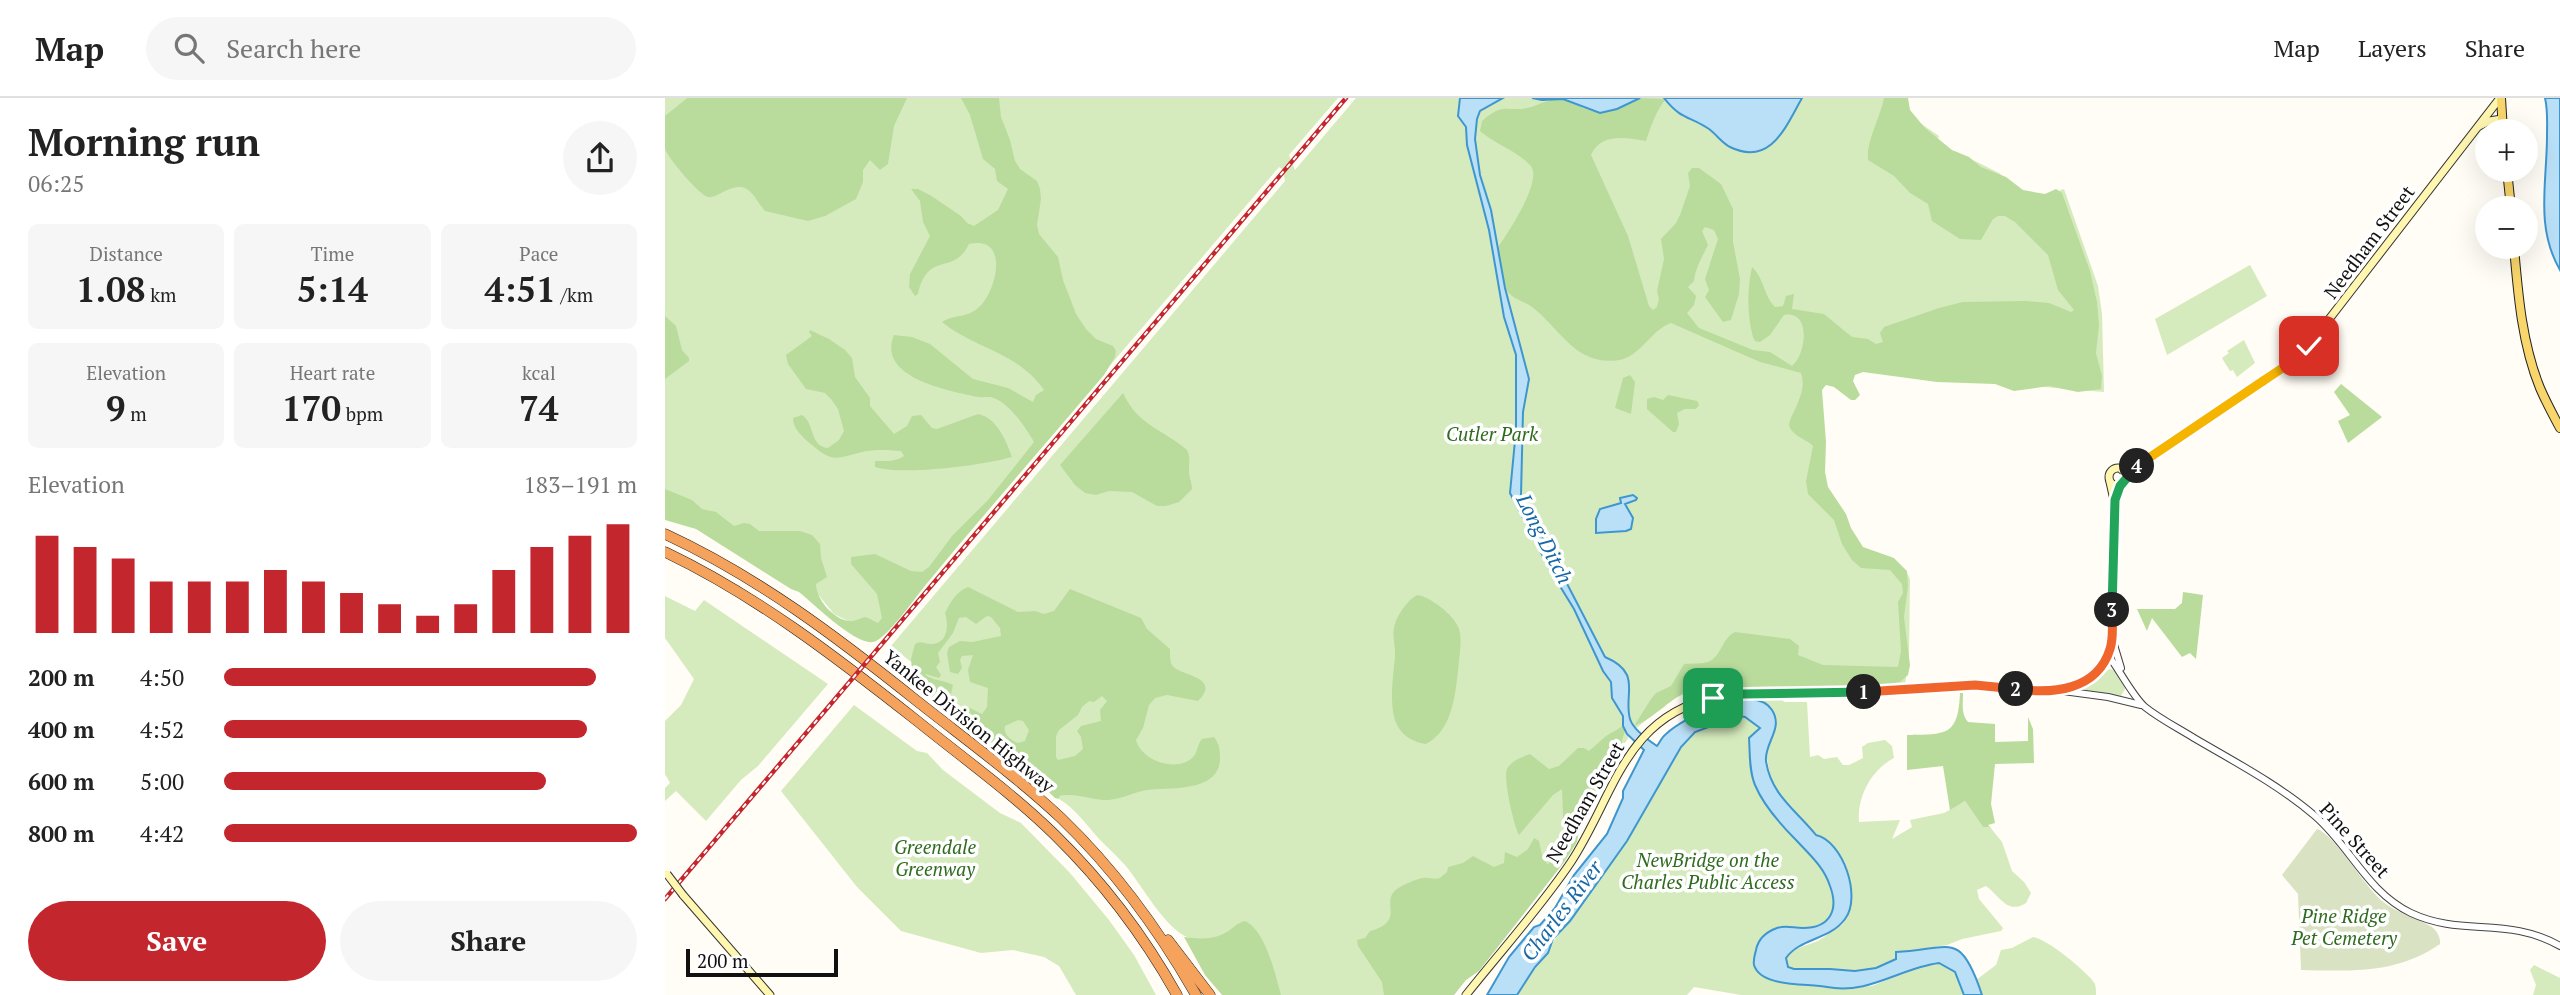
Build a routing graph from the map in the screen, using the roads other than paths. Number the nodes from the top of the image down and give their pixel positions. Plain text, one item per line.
1 (2501, 98) edge
2 (2484, 119) edge
3 (2502, 119) edge
4 (2475, 130) edge
5 (2515, 259) edge
6 (2560, 428) edge
7 (2142, 461) junction
8 (2122, 470) junction
9 (2126, 479) junction
10 (2110, 482) junction
11 (2120, 486) junction
12 (2115, 500) junction
13 (665, 534) edge
14 (665, 552) edge
15 (2112, 638) junction
16 (2108, 655) junction
17 (2124, 676) junction
18 (2061, 691) junction
19 (2145, 707) junction
20 (666, 872) edge
21 (1152, 925) junction
22 (2560, 946) edge
23 (770, 995) edge
24 (1177, 995) edge
25 (1196, 995) edge
26 (1210, 995) edge
27 (1466, 995) edge

1 - 2 main road, Needham Street
1 - 3 main road
4 - 7 main road, Needham Street
5 - 6 main road
7 - 8 main road, Needham Street
7 - 9 main road, Needham Street
8 - 9 main road
8 - 10 main road
9 - 11 main road
10 - 11 main road
10 - 12 main road
11 - 12 main road
12 - 15 main road
13 - 21 highway, Yankee Division Highway
14 - 24 highway, Yankee Division Highway
15 - 16 main road
15 - 17 street, Pine Street
16 - 17 street, Pine Street
16 - 18 main road, Needham Street
17 - 19 street, Pine Street
18 - 19 street, Pine Street
18 - 27 main road, Needham Street
19 - 22 street, Pine Street
20 - 23 main road, bridge
21 - 25 highway, Yankee Division Highway
21 - 26 highway

